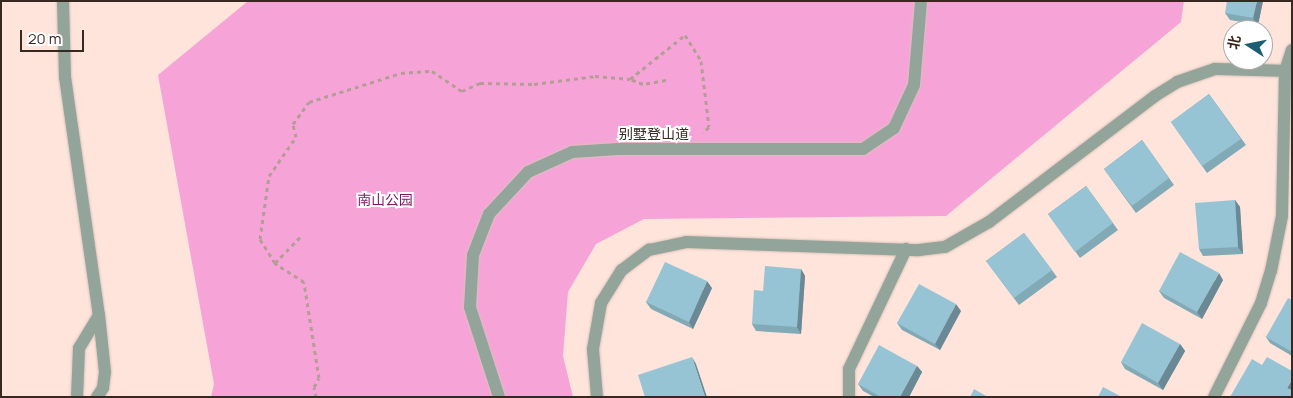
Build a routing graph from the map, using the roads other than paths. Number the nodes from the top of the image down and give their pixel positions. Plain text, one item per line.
1 (62, 1) edge
2 (921, 1) edge
3 (1292, 50) edge
4 (1286, 71) junction
5 (906, 250) junction
6 (99, 315) junction
7 (77, 397) edge
8 (97, 397) edge
9 (498, 397) edge
10 (597, 397) edge
11 (849, 397) edge
12 (1214, 397) edge

1 - 6 street
2 - 9 street, 别墅登山道
3 - 4 street
4 - 5 street
4 - 12 street
5 - 10 street
5 - 11 street
6 - 7 street
6 - 8 street

